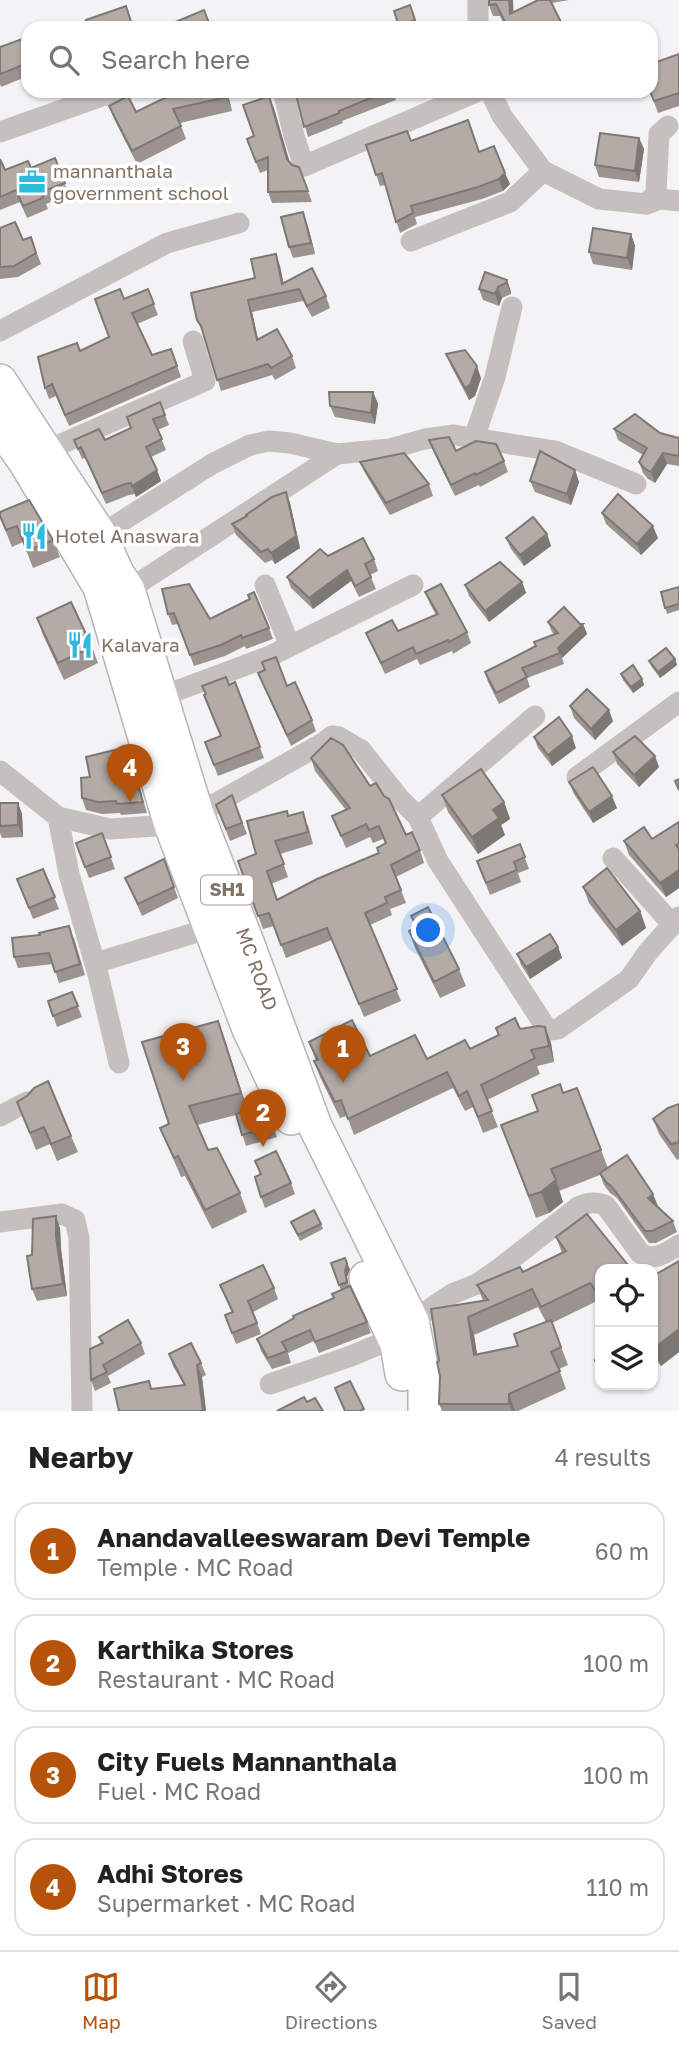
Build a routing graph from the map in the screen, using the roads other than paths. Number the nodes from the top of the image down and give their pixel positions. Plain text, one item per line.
1 (478, 0) edge
2 (478, 21) edge
3 (96, 98) edge
4 (285, 98) edge
5 (462, 98) edge
6 (493, 98) edge
7 (668, 126) dead end
8 (0, 132) edge
9 (543, 171) junction
10 (679, 201) edge
11 (647, 204) junction
12 (239, 223) dead end
13 (411, 241) dead end
14 (512, 307) dead end
15 (0, 331) edge
16 (192, 341) dead end
17 (0, 381) edge
18 (0, 426) edge
19 (474, 438) junction
20 (337, 454) junction
21 (36, 457) junction
22 (636, 484) dead end
23 (100, 535) junction
24 (265, 585) dead end
25 (413, 585) dead end
26 (128, 590) junction
27 (290, 646) junction
28 (160, 697) junction
29 (679, 702) edge
30 (535, 716) dead end
31 (0, 771) edge
32 (577, 777) edge
33 (58, 817) junction
34 (418, 817) junction
35 (184, 820) junction
36 (613, 858) dead end
37 (676, 921) edge
38 (211, 928) junction
39 (95, 963) junction
40 (119, 1063) dead end
41 (27, 1102) edge
42 (0, 1116) edge
43 (0, 1222) edge
44 (679, 1245) edge
45 (403, 1329) junction
46 (271, 1384) dead end
47 (82, 1411) edge
48 (407, 1411) edge
49 (425, 1411) edge

1 - 2 street
3 - 8 street
4 - 5 street
6 - 9 street
7 - 11 street
9 - 11 street
9 - 13 street
10 - 11 street
12 - 15 street
14 - 19 street
16 - 21 street
17 - 21 main road, MC ROAD / SH1
18 - 21 main road, MC ROAD / SH1
19 - 20 street
19 - 22 street
20 - 23 street
20 - 26 street
21 - 23 main road, MC ROAD / SH1
21 - 35 main road, MC ROAD / SH1
23 - 26 main road, MC ROAD / SH1
24 - 27 street
25 - 27 street
26 - 28 main road, MC ROAD / SH1
27 - 28 street
28 - 35 main road, MC ROAD / SH1
29 - 32 street
30 - 34 street
31 - 33 street
33 - 35 street
33 - 39 street
34 - 35 street
34 - 37 street
35 - 38 main road, MC ROAD / SH1
35 - 45 main road, MC ROAD / SH1
36 - 37 street
38 - 39 street
38 - 45 main road, MC ROAD / SH1
39 - 40 street
41 - 42 street
43 - 47 street
44 - 45 street
45 - 46 street
45 - 48 main road, MC ROAD / SH1
45 - 49 main road, MC ROAD / SH1

